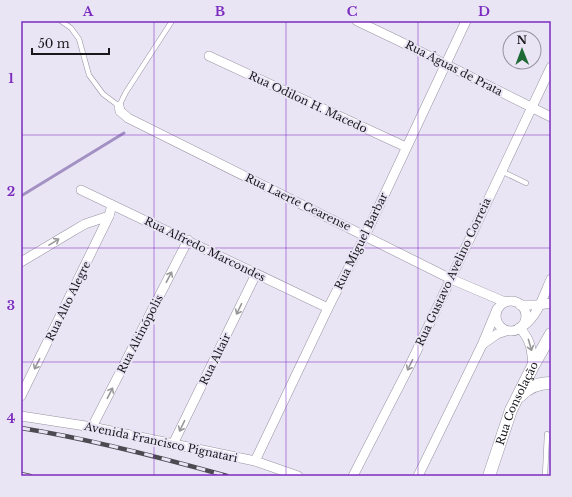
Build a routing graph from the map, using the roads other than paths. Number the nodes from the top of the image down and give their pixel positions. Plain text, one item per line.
1 (61, 21) edge
2 (172, 21) edge
3 (357, 21) edge
4 (466, 21) edge
5 (209, 56) dead end
6 (446, 64) junction
7 (551, 67) edge
8 (119, 106) junction
9 (532, 108) junction
10 (551, 117) edge
11 (406, 147) junction
12 (502, 171) junction
13 (526, 183) dead end
14 (81, 190) dead end
15 (112, 205) junction
16 (109, 216) junction
17 (365, 236) junction
18 (188, 240) junction
19 (21, 262) edge
20 (256, 274) junction
21 (451, 279) junction
22 (551, 279) edge
23 (505, 302) junction
24 (551, 303) edge
25 (520, 305) junction
26 (539, 305) junction
27 (328, 308) junction
28 (497, 309) junction
29 (520, 328) junction
30 (506, 330) junction
31 (551, 334) edge
32 (482, 345) junction
33 (533, 366) junction
34 (551, 383) edge
35 (21, 396) edge
36 (511, 410) junction
37 (21, 416) edge
38 (92, 427) junction
39 (547, 434) dead end
40 (173, 444) junction
41 (255, 462) junction
42 (298, 476) edge
43 (353, 476) edge
44 (418, 476) edge
45 (489, 476) edge
46 (545, 476) edge

1 - 8 lane
2 - 8 lane
3 - 6 street, Rua Águas de Prata
4 - 6 street, Rua Miguel Barbar
5 - 11 street, Rua Odilon H. Macedo
6 - 9 street, Rua Águas de Prata
6 - 11 street, Rua Miguel Barbar
7 - 9 street, Rua Gustavo Avelino Correia
8 - 17 street, Rua Laerte Cearense
9 - 10 street, Rua Águas de Prata
9 - 12 street, Rua Gustavo Avelino Correia
11 - 17 street, Rua Miguel Barbar
12 - 13 lane
12 - 21 street, Rua Gustavo Avelino Correia
14 - 15 street, Rua Alfredo Marcondes
15 - 16 street, Rua Alto Alegre
15 - 18 street, Rua Alfredo Marcondes
19 -> 16 street
16 -> 35 street, Rua Alto Alegre
17 - 21 street, Rua Laerte Cearense
17 - 27 street, Rua Miguel Barbar
18 - 20 street, Rua Alfredo Marcondes
38 -> 18 street, Rua Altinópolis
20 - 27 street, Rua Alfredo Marcondes
20 -> 40 street, Rua Altair
21 - 23 street, Rua Laerte Cearense
21 -> 43 street, Rua Gustavo Avelino Correia
22 - 26 street
23 - 25 street, Rua Laerte Cearense
23 - 28 street
24 - 26 street, Rua Laerte Cearense
25 - 26 street, Rua Laerte Cearense
25 - 29 street
26 - 29 street
27 - 41 street, Rua Miguel Barbar
28 - 30 street
28 - 32 street
29 - 30 street
29 -> 33 street
30 - 32 street
31 - 33 main road, Rua Consolação
32 - 44 street
33 - 36 main road, Rua Consolação
34 - 36 main road
36 - 45 main road, Rua Consolação
37 - 38 street, Avenida Francisco Pignatari
38 - 40 street, Avenida Francisco Pignatari
39 - 46 lane
40 - 41 street, Avenida Francisco Pignatari
41 - 42 street, Avenida Francisco Pignatari

